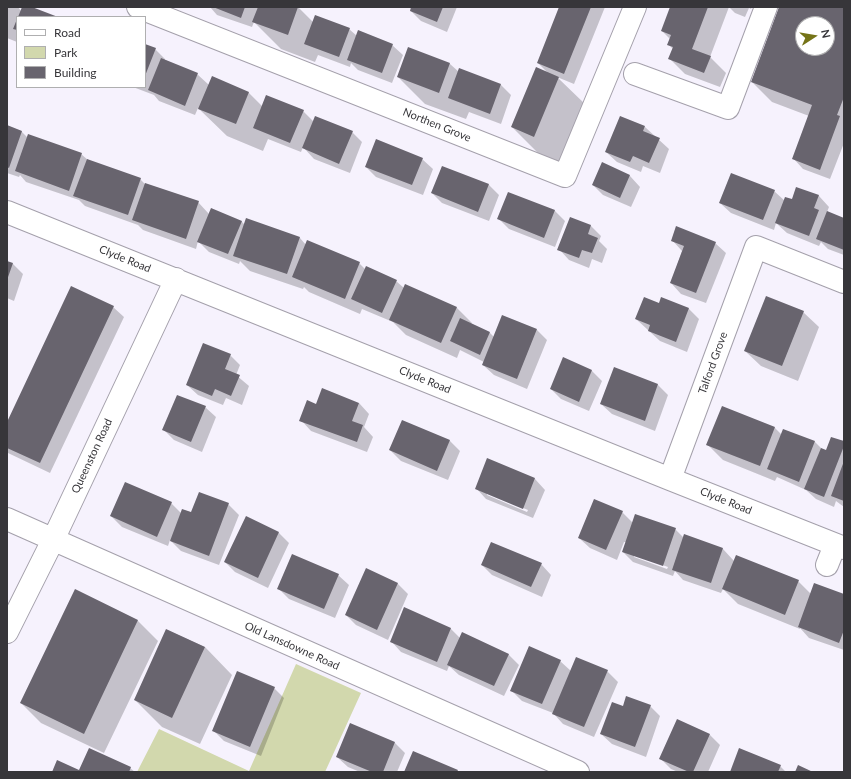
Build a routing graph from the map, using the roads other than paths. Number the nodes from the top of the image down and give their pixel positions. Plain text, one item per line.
1 (138, 7) edge
2 (635, 7) edge
3 (766, 7) edge
4 (635, 74) dead end
5 (7, 212) edge
6 (176, 279) junction
7 (844, 282) edge
8 (670, 479) junction
9 (7, 519) edge
10 (52, 540) junction
11 (839, 546) edge
12 (827, 565) dead end
13 (7, 632) edge
14 (578, 772) edge

1 - 2 street, Northen Grove
3 - 4 street
5 - 6 street, Clyde Road
6 - 8 street, Clyde Road
6 - 10 street, Queenston Road
7 - 8 street, Talford Grove
8 - 11 street, Clyde Road
9 - 10 street, Old Lansdowne Road
10 - 13 street, Queenston Road
10 - 14 street, Old Lansdowne Road
11 - 12 street

